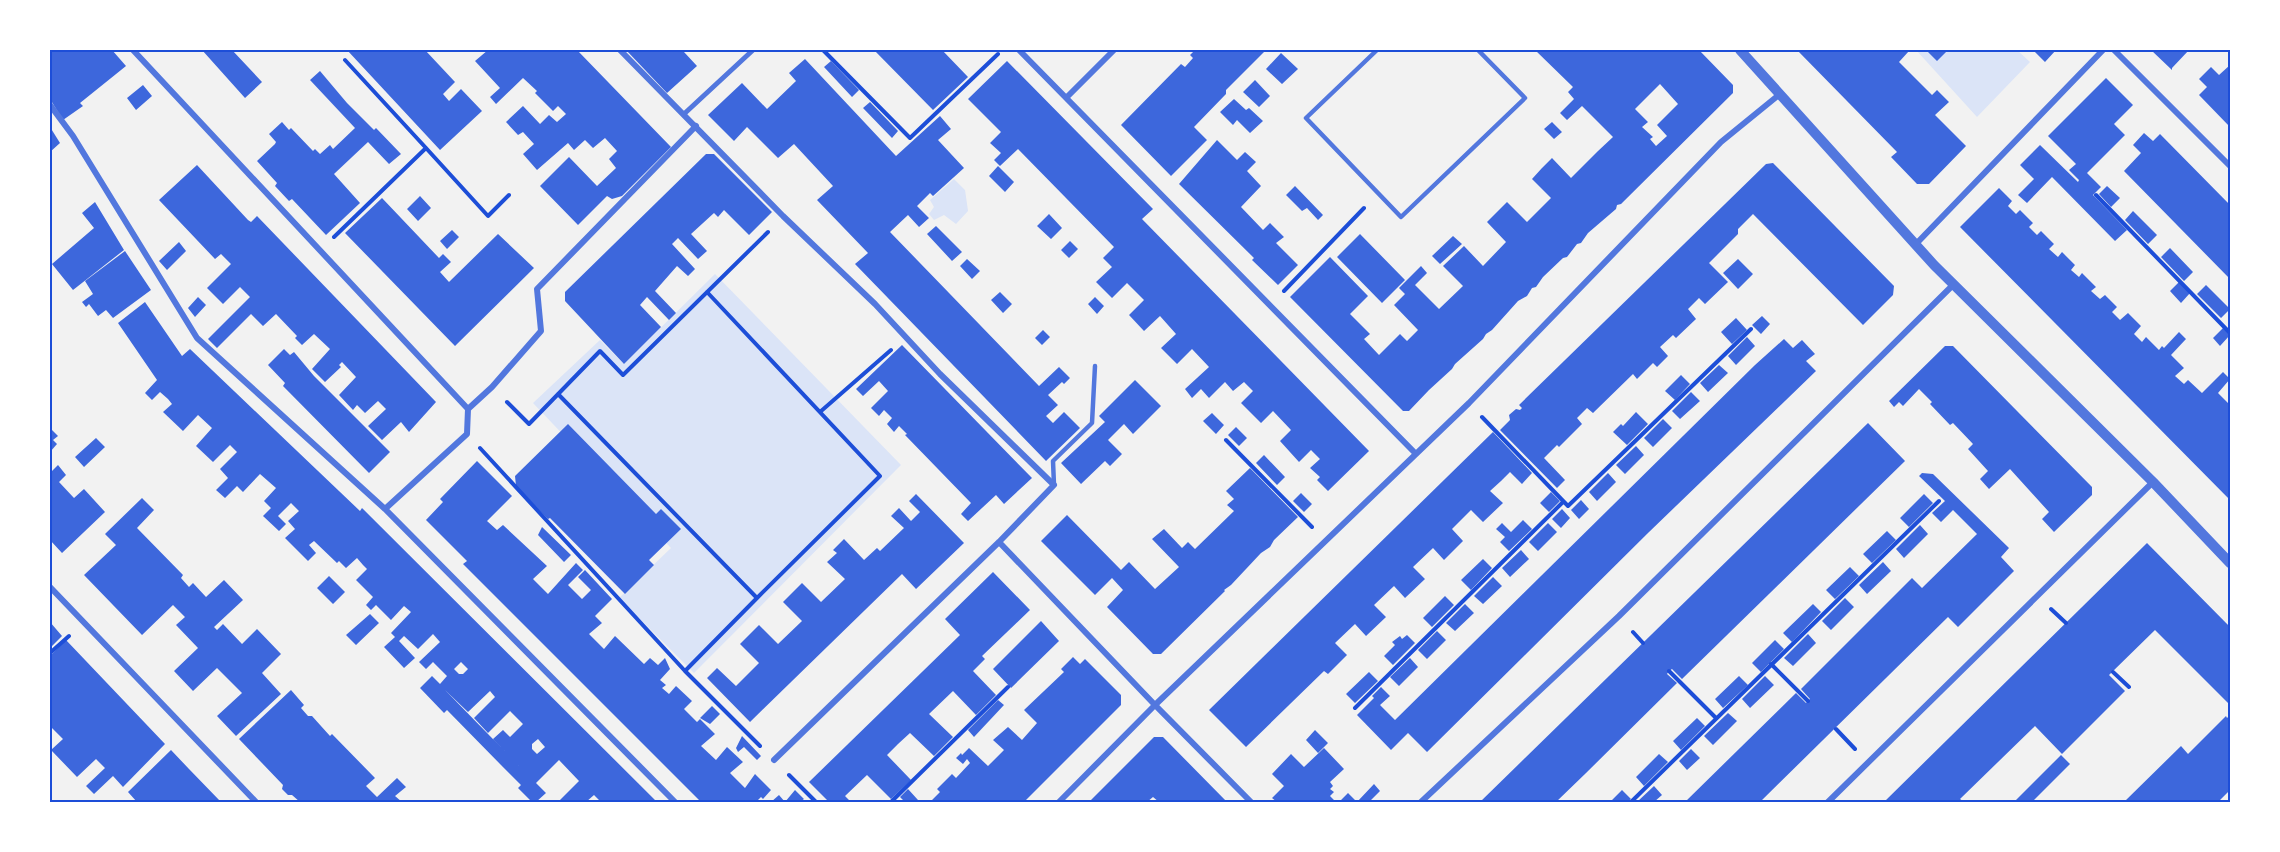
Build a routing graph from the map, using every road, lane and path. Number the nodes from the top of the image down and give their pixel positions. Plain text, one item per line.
1 (133, 50) edge
2 (620, 50) edge
3 (753, 50) edge
4 (823, 50) edge
5 (1003, 50) edge
6 (1019, 50) edge
7 (1114, 50) edge
8 (1377, 50) edge
9 (1478, 50) edge
10 (1740, 50) edge
11 (2103, 50) edge
12 (2114, 50) edge
13 (345, 60) dead end
14 (1780, 94) junction
15 (1067, 97) junction
16 (50, 105) edge
17 (684, 114) junction
18 (696, 126) junction
19 (426, 148) junction
20 (2230, 166) edge
21 (1378, 193) junction
22 (509, 195) dead end
23 (2096, 195) dead end
24 (783, 216) junction
25 (1916, 244) junction
26 (320, 250) junction
27 (1954, 284) junction
28 (707, 292) junction
29 (1271, 304) junction
30 (1750, 328) dead end
31 (2230, 331) edge
32 (905, 337) junction
33 (1095, 366) dead end
34 (492, 387) junction
35 (558, 394) junction
36 (1469, 403) junction
37 (468, 409) junction
38 (820, 412) junction
39 (467, 434) junction
40 (1227, 440) dead end
41 (1416, 454) junction
42 (2152, 482) junction
43 (1054, 485) junction
44 (1939, 501) dead end
45 (1563, 502) junction
46 (385, 509) junction
47 (1326, 541) junction
48 (999, 542) junction
49 (2230, 563) edge
50 (50, 587) edge
51 (757, 597) junction
52 (1771, 664) junction
53 (685, 671) junction
54 (1670, 671) dead end
55 (2113, 672) dead end
56 (1008, 687) dead end
57 (2128, 687) dead end
58 (1808, 701) dead end
59 (1155, 705) junction
60 (1355, 708) dead end
61 (1716, 718) junction
62 (774, 760) junction
63 (256, 802) edge
64 (675, 802) edge
65 (816, 802) edge
66 (891, 802) edge
67 (1059, 802) edge
68 (1251, 802) edge
69 (1421, 802) edge
70 (1631, 802) edge
71 (1828, 802) edge

1 - 26 street
2 - 17 street
3 - 17 street
4 - 5 path
6 - 15 street
7 - 15 street
8 - 21 lane
9 - 21 lane
10 - 14 street
11 - 25 street
12 - 20 street
13 - 19 path
14 - 25 street
14 - 36 street
15 - 29 street
16 - 46 street
17 - 18 street
18 - 24 street
18 - 34 street
19 - 22 path
19 - 26 path
21 - 29 path
23 - 31 path
24 - 28 path
24 - 32 street
25 - 27 street
26 - 37 street
27 - 42 street
27 - 69 street
28 - 35 path
28 - 38 path
29 - 41 street
30 - 45 path
32 - 38 path
32 - 43 street
33 - 43 lane
34 - 35 path
34 - 37 street
35 - 51 path
36 - 41 street
36 - 45 path
37 - 39 street
38 - 51 path
39 - 46 street
39 - 53 path
40 - 47 path
41 - 47 street
42 - 49 street
42 - 71 street
43 - 48 street
44 - 52 path
45 - 60 path
46 - 64 street
47 - 59 street
48 - 59 street
48 - 62 street
50 - 63 street
51 - 53 path
52 - 58 path
52 - 61 path
53 - 62 path
54 - 61 path
55 - 57 path
56 - 66 path
59 - 67 street
59 - 68 street
61 - 70 path
62 - 65 path

